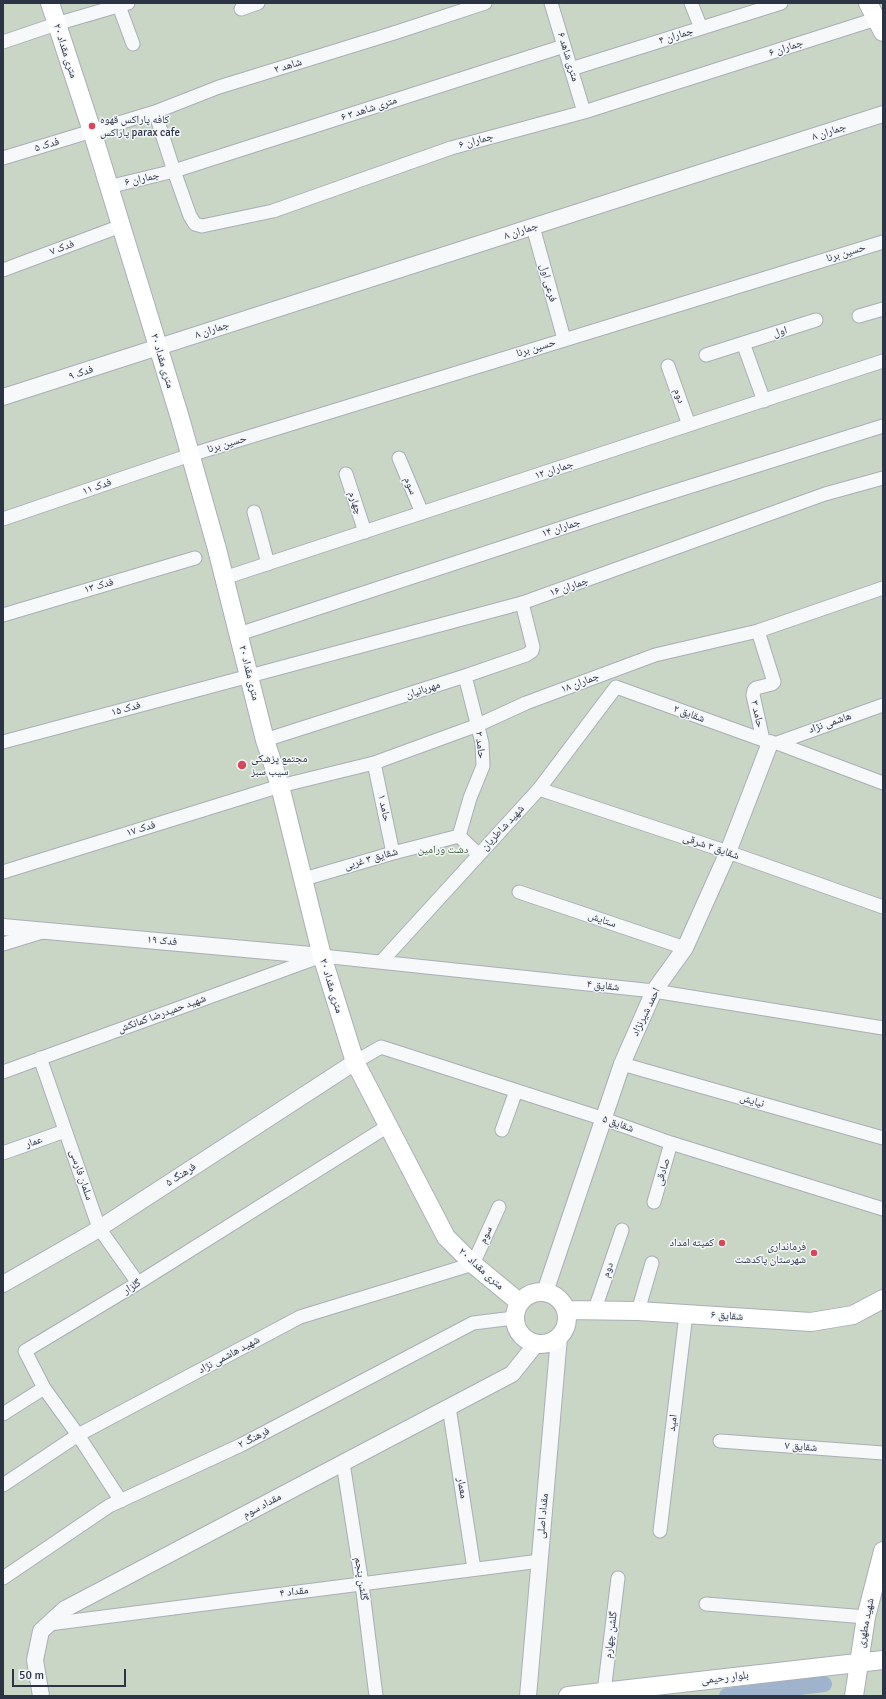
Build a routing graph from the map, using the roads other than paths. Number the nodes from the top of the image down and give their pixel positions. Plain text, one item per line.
1 (50, 3) edge
2 (258, 3) edge
3 (485, 3) edge
4 (551, 3) edge
5 (691, 3) edge
6 (780, 3) edge
7 (868, 3) edge
8 (123, 4) edge
9 (241, 9) dead end
10 (56, 24) junction
11 (880, 25) edge
12 (701, 28) junction
13 (3, 42) edge
14 (133, 44) dead end
15 (564, 46) junction
16 (571, 69) junction
17 (154, 112) junction
18 (584, 112) junction
19 (883, 114) edge
20 (92, 131) junction
21 (3, 158) edge
22 (174, 171) junction
23 (108, 187) junction
24 (121, 226) junction
25 (533, 227) junction
26 (883, 242) edge
27 (3, 270) edge
28 (883, 309) edge
29 (860, 316) dead end
30 (816, 320) dead end
31 (564, 339) junction
32 (743, 343) junction
33 (158, 348) junction
34 (706, 355) dead end
35 (883, 362) edge
36 (668, 366) dead end
37 (3, 398) edge
38 (764, 401) junction
39 (689, 425) junction
40 (883, 426) edge
41 (190, 455) junction
42 (399, 458) dead end
43 (346, 474) dead end
44 (883, 478) edge
45 (254, 512) dead end
46 (422, 513) junction
47 (3, 519) edge
48 (365, 532) junction
49 (195, 558) dead end
50 (268, 564) junction
51 (224, 578) junction
52 (883, 588) edge
53 (522, 604) junction
54 (3, 615) edge
55 (758, 631) junction
56 (239, 634) junction
57 (609, 672) junction
58 (249, 676) junction
59 (465, 676) junction
60 (616, 687) junction
61 (883, 705) edge
62 (478, 725) junction
63 (265, 740) junction
64 (3, 742) edge
65 (770, 742) junction
66 (374, 763) junction
67 (883, 782) edge
68 (280, 786) junction
69 (538, 789) junction
70 (459, 836) junction
71 (728, 852) junction
72 (393, 853) junction
73 (478, 854) junction
74 (3, 872) edge
75 (304, 879) junction
76 (519, 892) dead end
77 (883, 907) edge
78 (3, 926) edge
79 (47, 931) junction
80 (3, 944) edge
81 (685, 948) junction
82 (322, 956) junction
83 (381, 962) junction
84 (654, 991) junction
85 (883, 1028) edge
86 (40, 1058) junction
87 (355, 1062) junction
88 (622, 1064) junction
89 (3, 1072) edge
90 (516, 1091) junction
91 (604, 1119) junction
92 (388, 1126) junction
93 (502, 1130) dead end
94 (66, 1131) junction
95 (883, 1138) edge
96 (672, 1143) junction
97 (3, 1153) edge
98 (654, 1202) dead end
99 (498, 1207) dead end
100 (883, 1209) edge
101 (99, 1228) junction
102 (622, 1230) dead end
103 (652, 1263) dead end
104 (473, 1264) junction
105 (3, 1284) edge
106 (138, 1284) junction
107 (545, 1292) junction
108 (883, 1299) edge
109 (595, 1309) junction
110 (516, 1310) junction
111 (566, 1310) junction
112 (638, 1311) junction
113 (686, 1314) junction
114 (559, 1337) junction
115 (536, 1344) junction
116 (44, 1388) junction
117 (449, 1407) junction
118 (3, 1414) edge
119 (78, 1435) junction
120 (720, 1441) dead end
121 (883, 1453) edge
122 (343, 1463) junction
123 (3, 1485) edge
124 (121, 1501) junction
125 (660, 1532) dead end
126 (883, 1551) edge
127 (540, 1561) junction
128 (474, 1569) junction
129 (3, 1578) edge
130 (618, 1578) dead end
131 (362, 1584) junction
132 (706, 1604) dead end
133 (866, 1617) junction
134 (49, 1624) junction
135 (883, 1660) edge
136 (859, 1662) junction
137 (604, 1692) junction
138 (41, 1696) edge
139 (376, 1696) edge
140 (528, 1696) edge
141 (568, 1696) edge
142 (854, 1696) edge

1 - 10 main road, ۲۰ متری مقداد
2 - 9 street
3 - 17 street, شاهد ۲
4 - 15 street, ۶ متری شاهد
5 - 12 street
6 - 12 street, جماران ۴
7 - 11 main road
8 - 10 street
8 - 14 street
10 - 13 street
10 - 20 main road, ۲۰ متری مقداد
11 - 18 street, جماران ۶
12 - 16 street, جماران ۴
15 - 16 street, ۶ متری شاهد
15 - 22 street, ۶ متری شاهد ۳
16 - 18 street, ۶ متری شاهد
17 - 20 street, شاهد ۲
17 - 22 street
18 - 22 street, جماران ۶
19 - 25 street, جماران ۸
20 - 21 street, فدک ۵
20 - 23 main road, ۲۰ متری مقداد
22 - 23 street, جماران ۶
23 - 24 main road, ۲۰ متری مقداد
24 - 27 street, فدک ۷
24 - 33 main road, ۲۰ متری مقداد
25 - 31 street, فرعی اول
25 - 33 street, جماران ۸
26 - 31 street, حسین برنا
28 - 29 street
30 - 32 street, اول
31 - 41 street, حسین برنا
32 - 34 street, اول
32 - 38 street
33 - 37 street, فدک ۹
33 - 41 main road, ۲۰ متری مقداد
35 - 38 street, جماران ۱۲
36 - 39 street, دوم
38 - 39 street, جماران ۱۲
39 - 46 street, جماران ۱۲
40 - 56 street, جماران ۱۴
41 - 47 street, فدک ۱۱
41 - 51 main road, ۲۰ متری مقداد
42 - 46 street, سوم
43 - 48 street, چهارم
44 - 53 street, جماران ۱۶
45 - 50 street
46 - 48 street, جماران ۱۲
48 - 50 street, جماران ۱۲
49 - 54 street, فدک ۱۳
50 - 51 street, جماران ۱۲
51 - 56 main road, ۲۰ متری مقداد
52 - 55 street, جماران ۱۸
53 - 58 street, جماران ۱۶
53 - 59 street, مهربانیان
55 - 57 street, جماران ۱۸
55 - 65 street, حامد ۳
56 - 58 main road, ۲۰ متری مقداد
57 - 60 street
57 - 62 street, جماران ۱۸
58 - 63 main road, ۲۰ متری مقداد
58 - 64 street, فدک ۱۵
59 - 62 street, حامد ۲
59 - 63 street, مهربانیان
60 - 65 street, شقایق ۲
60 - 69 street, شهید شاطریان
61 - 65 street, هاشمی نژاد
62 - 66 street, جماران ۱۸
62 - 70 street, حامد ۲
63 - 68 main road, ۲۰ متری مقداد
65 - 67 street, شقایق ۲
65 - 71 street, احمد شیرنژاد
66 - 68 street, جماران ۱۸
66 - 72 street, حامد ۱
68 - 74 street, فدک ۱۷
68 - 75 main road, ۲۰ متری مقداد
69 - 71 street, شقایق ۳ شرقی
69 - 73 street, شهید شاطریان
70 - 72 street, شقایق ۳ غربی
70 - 73 street
71 - 77 street, شقایق ۳ شرقی
71 - 81 street, احمد شیرنژاد
72 - 75 street, شقایق ۳ غربی
73 - 83 street, شهید شاطریان
75 - 82 main road, ۲۰ متری مقداد
76 - 81 street, ستایش
78 - 79 street, فدک ۱۹
79 - 80 street
79 - 82 street, فدک ۱۹
81 - 84 street, احمد شیرنژاد
82 - 83 street, شقایق ۴
82 - 86 street, شهید حمیدرضا کمانکش
82 - 87 main road, ۲۰ متری مقداد
83 - 84 street, شقایق ۴
84 - 85 street, شقایق ۴
84 - 88 street, احمد شیرنژاد
86 - 89 street, شهید حمیدرضا کمانکش
86 - 94 street, سلمان فارسی
87 - 90 street, شقایق ۵
87 - 92 main road, ۲۰ متری مقداد
87 - 101 street, فرهنگ ۵
88 - 91 street, احمد شیرنژاد
88 - 95 street, نیایش
90 - 91 street, شقایق ۵
90 - 93 street
91 - 96 street, شقایق ۵
91 - 107 street, احمد شیرنژاد
92 - 104 main road, ۲۰ متری مقداد
92 - 106 street, گلزار
94 - 97 street, عمار
94 - 101 street, سلمان فارسی
96 - 98 street, صادقی
96 - 100 street, شقایق ۵
99 - 104 street, سوم
101 - 105 street, فرهنگ ۵
101 - 106 street, سلمان فارسی
102 - 109 street, دوم
103 - 112 street
104 - 110 main road, ۲۰ متری مقداد
104 - 119 street, شهید هاشمی نژاد
106 - 116 street, گلزار
107 - 110 main road
107 - 111 main road
108 - 113 main road, شقایق ۶
109 - 111 main road, شقایق ۶
109 - 112 main road, شقایق ۶
110 - 115 main road
110 - 124 street, فرهنگ ۲
111 - 114 main road
112 - 113 main road, شقایق ۶
113 - 125 street, امید
114 - 115 main road
114 - 127 street, مقداد اصلی
115 - 117 street, مقداد سوم
116 - 118 street
116 - 119 street, گلزار
117 - 122 street, مقداد سوم
117 - 128 street, معمار
119 - 123 street, شهید هاشمی نژاد
119 - 124 street, گلزار
120 - 121 street, شقایق ۷
122 - 131 street, گلشن پنجم
122 - 134 street, مقداد سوم
124 - 129 street, فرهنگ ۲
126 - 133 main road, شهید مطهری
127 - 128 street, مقداد ۴
127 - 140 street, مقداد اصلی
128 - 131 street, مقداد ۴
130 - 137 street, گلشن چهارم
131 - 134 street, مقداد ۴
131 - 139 street, گلشن پنجم
132 - 133 street
133 - 136 main road, شهید مطهری
134 - 138 street, مقداد سوم
135 - 136 main road, بلوار رحیمی
136 - 137 main road, بلوار رحیمی
136 - 142 main road, شهید مطهری
137 - 141 main road, بلوار رحیمی

